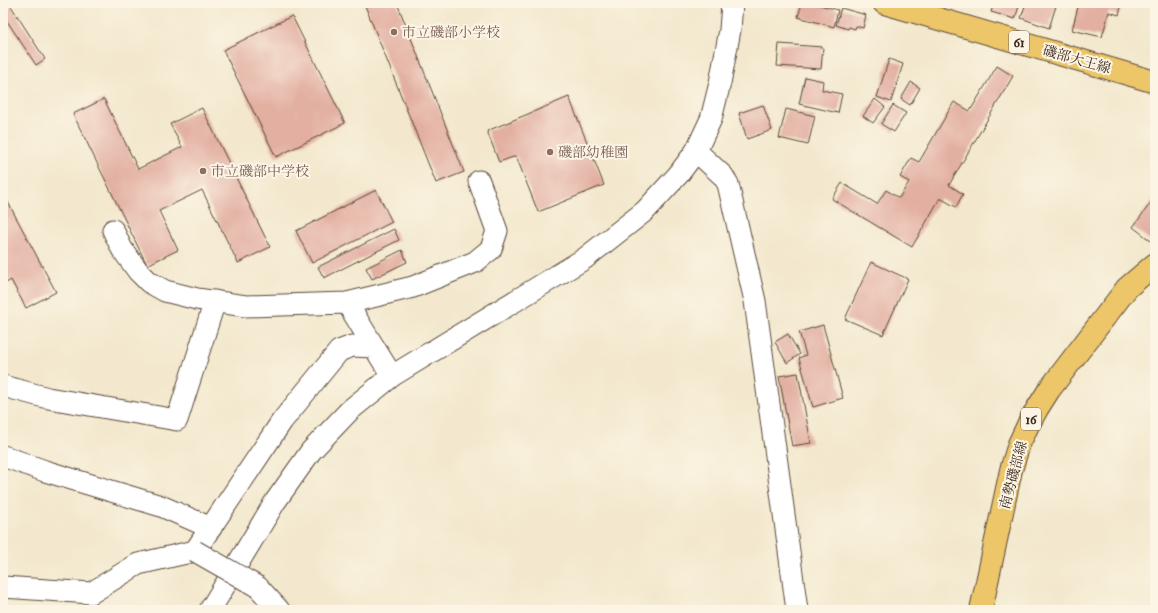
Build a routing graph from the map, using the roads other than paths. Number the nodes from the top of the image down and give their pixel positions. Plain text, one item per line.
1 (732, 3) edge
2 (884, 3) edge
3 (1155, 82) edge
4 (696, 151) junction
5 (479, 182) dead end
6 (113, 230) dead end
7 (1155, 264) edge
8 (215, 301) junction
9 (347, 303) junction
10 (374, 347) junction
11 (392, 376) junction
12 (3, 386) edge
13 (3, 456) edge
14 (211, 528) junction
15 (195, 551) junction
16 (3, 587) edge
17 (210, 610) edge
18 (279, 610) edge
19 (797, 610) edge
20 (981, 610) edge

1 - 4 street
2 - 3 main road, 磯部大王線 / 61
4 - 11 street
4 - 19 street
5 - 9 street
6 - 8 street
7 - 20 main road, 南勢磯部線 / 16
8 - 9 street
8 - 12 street
9 - 10 street
10 - 11 street
10 - 14 street
11 - 17 street
13 - 14 street
14 - 15 street
15 - 16 street
15 - 18 street, bridge

